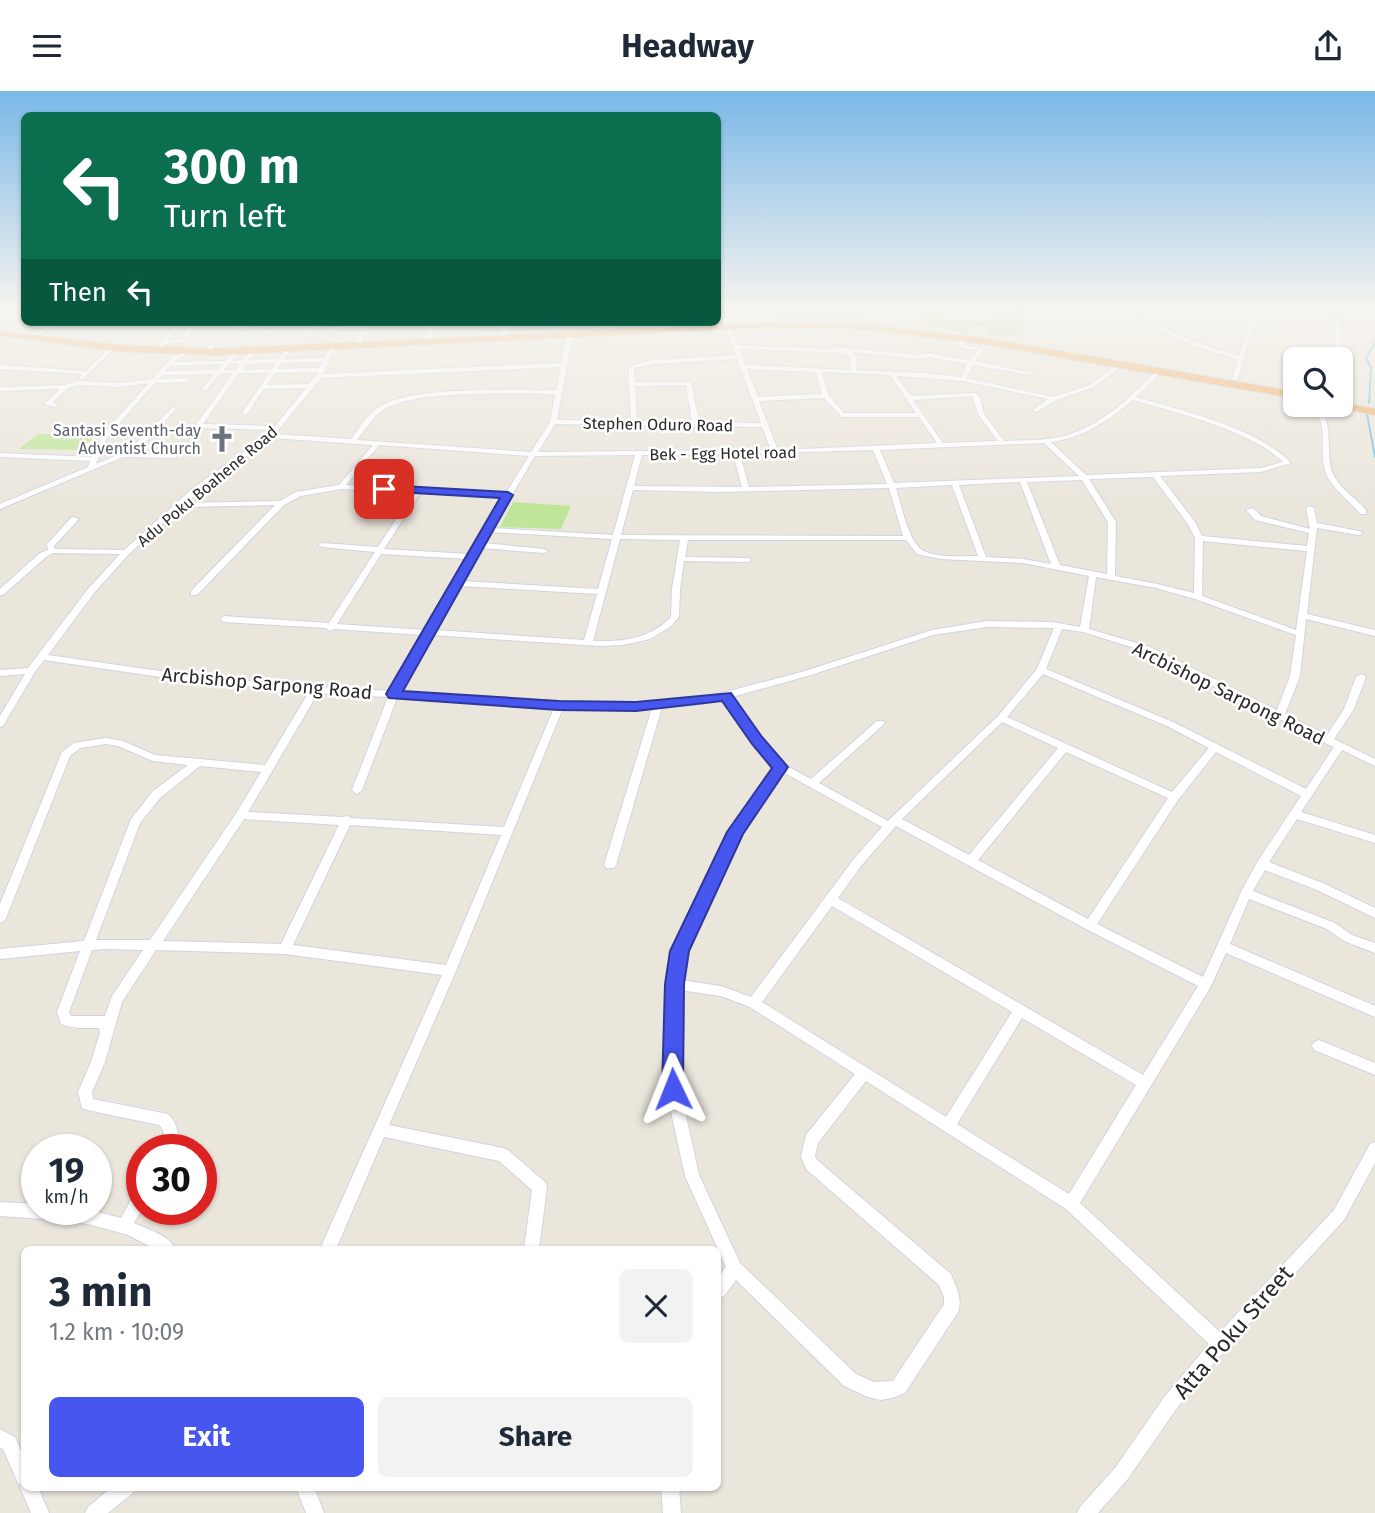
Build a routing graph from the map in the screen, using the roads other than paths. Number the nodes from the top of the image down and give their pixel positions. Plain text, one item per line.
1 (85, 375) edge
2 (159, 375) edge
3 (216, 375) edge
4 (234, 375) edge
5 (271, 375) edge
6 (318, 375) edge
7 (421, 375) edge
8 (563, 375) edge
9 (629, 375) edge
10 (746, 375) edge
11 (820, 375) edge
12 (893, 375) edge
13 (899, 375) edge
14 (965, 375) edge
15 (1107, 375) edge
16 (1155, 375) edge
17 (1157, 375) edge
18 (1176, 375) edge
19 (1240, 375) edge
20 (963, 379) junction
21 (155, 380) junction
22 (187, 380) dead end
23 (77, 383) junction
24 (1239, 383) junction
25 (630, 384) junction
26 (311, 386) junction
27 (65, 387) junction
28 (263, 387) junction
29 (0, 389) edge
30 (205, 389) dead end
31 (559, 392) junction
32 (1283, 393) edge
33 (1283, 394) edge
34 (826, 396) junction
35 (421, 397) junction
36 (909, 398) junction
37 (1050, 398) junction
38 (1130, 398) junction
39 (754, 399) junction
40 (55, 405) dead end
41 (1353, 406) edge
42 (1353, 407) edge
43 (173, 409) dead end
44 (1036, 409) dead end
45 (1375, 410) edge
46 (245, 414) dead end
47 (921, 415) junction
48 (1322, 417) edge
49 (553, 422) junction
50 (634, 423) junction
51 (696, 425) junction
52 (763, 425) junction
53 (278, 428) junction
54 (270, 436) junction
55 (352, 442) junction
56 (1002, 442) junction
57 (1046, 442) junction
58 (377, 444) junction
59 (941, 445) junction
60 (876, 447) junction
61 (775, 452) junction
62 (736, 453) junction
63 (534, 454) junction
64 (639, 454) junction
65 (0, 455) edge
66 (125, 455) junction
67 (174, 457) dead end
68 (95, 459) junction
69 (91, 468) junction
70 (1155, 474) junction
71 (1083, 476) junction
72 (1022, 479) junction
73 (954, 482) junction
74 (892, 486) junction
75 (341, 487) junction
76 (630, 488) junction
77 (746, 489) junction
78 (418, 490) junction
79 (508, 495) junction
80 (0, 501) edge
81 (281, 503) junction
82 (10, 504) junction
83 (180, 505) junction
84 (0, 507) edge
85 (1310, 508) dead end
86 (1250, 510) dead end
87 (1363, 512) dead end
88 (75, 520) dead end
89 (1314, 529) junction
90 (487, 530) junction
91 (1359, 533) dead end
92 (617, 537) junction
93 (684, 538) junction
94 (908, 538) junction
95 (1199, 538) junction
96 (322, 545) dead end
97 (478, 545) junction
98 (1310, 549) junction
99 (379, 550) junction
100 (52, 551) junction
101 (544, 551) dead end
102 (126, 552) junction
103 (472, 557) junction
104 (983, 558) junction
105 (681, 559) junction
106 (748, 560) dead end
107 (1056, 566) junction
108 (1093, 573) junction
109 (1111, 577) junction
110 (457, 583) junction
111 (601, 592) junction
112 (0, 593) edge
113 (194, 593) dead end
114 (1198, 597) junction
115 (1303, 616) junction
116 (224, 619) dead end
117 (1059, 626) junction
118 (330, 628) junction
119 (1084, 630) junction
120 (431, 631) junction
121 (1375, 633) edge
122 (1300, 634) junction
123 (588, 643) junction
124 (43, 657) junction
125 (1041, 670) junction
126 (31, 671) junction
127 (0, 673) edge
128 (1361, 677) dead end
129 (315, 690) junction
130 (394, 694) junction
131 (726, 696) junction
132 (559, 705) junction
133 (658, 705) junction
134 (1279, 716) junction
135 (1001, 718) junction
136 (880, 723) dead end
137 (0, 724) edge
138 (1333, 744) junction
139 (1064, 747) junction
140 (1215, 747) junction
141 (197, 763) junction
142 (1375, 763) edge
143 (781, 767) junction
144 (268, 769) junction
145 (812, 784) junction
146 (357, 790) dead end
147 (1306, 794) junction
148 (1174, 797) junction
149 (1294, 814) junction
150 (241, 815) junction
151 (347, 820) junction
152 (892, 823) junction
153 (506, 831) junction
154 (1375, 839) edge
155 (971, 861) junction
156 (1262, 864) junction
157 (610, 865) dead end
158 (1246, 893) junction
159 (830, 899) junction
160 (1375, 913) edge
161 (0, 918) edge
162 (1090, 926) junction
163 (151, 945) junction
164 (88, 946) junction
165 (1224, 947) junction
166 (1375, 948) edge
167 (285, 949) junction
168 (0, 954) edge
169 (450, 971) junction
170 (674, 984) junction
171 (1206, 984) junction
172 (754, 1003) junction
173 (1020, 1010) junction
174 (1375, 1011) edge
175 (105, 1033) junction
176 (1319, 1046) dead end
177 (1375, 1069) edge
178 (864, 1073) junction
179 (1146, 1084) junction
180 (948, 1126) junction
181 (382, 1130) junction
182 (171, 1134) edge
183 (1375, 1149) edge
184 (1071, 1204) junction
185 (0, 1209) edge
186 (125, 1225) joint
187 (164, 1246) edge
188 (329, 1246) edge
189 (532, 1246) edge
190 (734, 1268) junction
191 (721, 1286) edge
192 (1220, 1343) junction
193 (0, 1438) edge
194 (21, 1470) edge
195 (31, 1491) edge
196 (122, 1491) edge
197 (307, 1491) edge
198 (670, 1491) edge
199 (40, 1513) edge
200 (94, 1513) edge
201 (315, 1513) edge
202 (672, 1513) edge
203 (1086, 1513) edge

1 - 23 street
2 - 21 street
3 - 30 street
4 - 53 street
5 - 28 street
6 - 26 street, Adu Poku Boahene Road
7 - 35 street
8 - 31 street
9 - 25 street
10 - 39 street
11 - 34 street
12 - 36 street
13 - 20 street
14 - 20 street
15 - 37 street
16 - 38 street, Bek - Egg Hotel road
17 - 33 highway
18 - 24 highway
19 - 24 street
20 - 37 street
21 - 22 street
21 - 23 street
21 - 68 street
23 - 27 street
24 - 32 highway
25 - 50 street
25 - 51 street
26 - 28 street
26 - 53 street, Adu Poku Boahene Road
27 - 29 street
27 - 40 street
28 - 46 street
31 - 35 street
31 - 49 street
34 - 39 street
34 - 47 street
35 - 55 street
36 - 47 street
36 - 56 street
37 - 44 street
38 - 57 street, Bek - Egg Hotel road
38 - 70 street
39 - 52 street
41 - 45 highway
42 - 45 highway
43 - 66 street
47 - 59 street
48 - 87 street
49 - 50 street, Stephen Oduro Road
49 - 63 street
50 - 51 street, Stephen Oduro Road
51 - 52 street, Stephen Oduro Road
52 - 61 street
53 - 54 street, Adu Poku Boahene Road
54 - 55 street, Bek - Egg Hotel road
54 - 83 street, Adu Poku Boahene Road
55 - 58 street, Bek - Egg Hotel road
56 - 57 street, Bek - Egg Hotel road
56 - 59 street, Bek - Egg Hotel road
57 - 71 street
58 - 63 street, Bek - Egg Hotel road
58 - 75 street
59 - 60 street, Bek - Egg Hotel road
60 - 61 street, Bek - Egg Hotel road
60 - 74 street
61 - 62 street, Bek - Egg Hotel road
62 - 64 street, Bek - Egg Hotel road
62 - 77 street
63 - 64 street, Bek - Egg Hotel road
63 - 79 street
64 - 76 street
65 - 68 street
66 - 67 street
66 - 69 street
68 - 69 street
69 - 82 street
70 - 71 street
70 - 95 street
71 - 72 street
71 - 109 street
72 - 73 street
72 - 107 street
73 - 74 street
73 - 104 street
74 - 77 street
74 - 94 street
75 - 78 street
75 - 81 street
76 - 77 street
76 - 92 street
78 - 79 street
78 - 99 street
79 - 90 street
80 - 82 street
81 - 83 street
81 - 113 street
82 - 84 street
83 - 102 street, Adu Poku Boahene Road
85 - 89 street
86 - 89 street
88 - 100 street
89 - 91 street
89 - 98 street
90 - 92 street
90 - 97 street
92 - 93 street
92 - 111 street
93 - 94 street
93 - 105 street
94 - 104 street
95 - 98 street
95 - 114 street
96 - 99 street
97 - 101 street
97 - 103 street
98 - 115 street
99 - 103 street
99 - 118 street
100 - 102 street
100 - 112 street
102 - 124 street, Adu Poku Boahene Road
103 - 110 street
104 - 107 street
105 - 106 street
105 - 123 street
107 - 108 street
108 - 109 street
108 - 119 street
109 - 114 street
110 - 111 street
110 - 120 street
111 - 123 street
114 - 122 street
115 - 121 street
115 - 122 street
116 - 118 street
117 - 119 street, Arcbishop Sarpong Road
117 - 125 street
117 - 131 street, Arcbishop Sarpong Road
118 - 120 street
119 - 134 street, Arcbishop Sarpong Road
120 - 123 street
120 - 130 street
122 - 134 street
124 - 126 street, Adu Poku Boahene Road
124 - 129 street, Arcbishop Sarpong Road
125 - 135 street
125 - 140 street
126 - 127 street
126 - 137 street, Adu Poku Boahene Road
128 - 138 street
129 - 130 street, Arcbishop Sarpong Road
129 - 144 street
130 - 132 street, Arcbishop Sarpong Road
130 - 146 street
131 - 133 street, Arcbishop Sarpong Road
131 - 143 street
132 - 133 street, Arcbishop Sarpong Road
132 - 153 street
133 - 157 street
134 - 138 street, Arcbishop Sarpong Road
135 - 139 street
135 - 152 street
136 - 145 street
138 - 142 street, Arcbishop Sarpong Road
138 - 147 street
139 - 148 street
139 - 155 street
140 - 147 street
140 - 148 street
141 - 144 street
141 - 161 street
141 - 164 street
143 - 145 street
143 - 170 street
144 - 150 street
145 - 152 street
147 - 149 street
148 - 162 street
149 - 154 street
149 - 156 street
150 - 151 street
150 - 163 street
151 - 153 street
151 - 167 street
152 - 155 street
152 - 159 street
153 - 169 street
155 - 162 street
156 - 158 street
156 - 160 street
158 - 165 street
158 - 166 street
159 - 172 street
159 - 173 street
162 - 171 street
163 - 164 street
163 - 167 street
163 - 175 street
164 - 168 street
164 - 175 street
165 - 171 street
165 - 174 street
167 - 169 street
169 - 181 street
170 - 172 street
170 - 190 street
171 - 179 street
172 - 178 street
173 - 179 street
173 - 180 street
175 - 182 street
176 - 177 street
178 - 180 street
178 - 190 street
179 - 184 street
180 - 184 street
181 - 188 street
181 - 189 street
183 - 192 street, Atta Poku Street
184 - 192 street
185 - 186 street
186 - 187 street
190 - 191 street
192 - 203 street, Atta Poku Street
193 - 194 street
195 - 199 street
196 - 200 street
197 - 201 street
198 - 202 street

